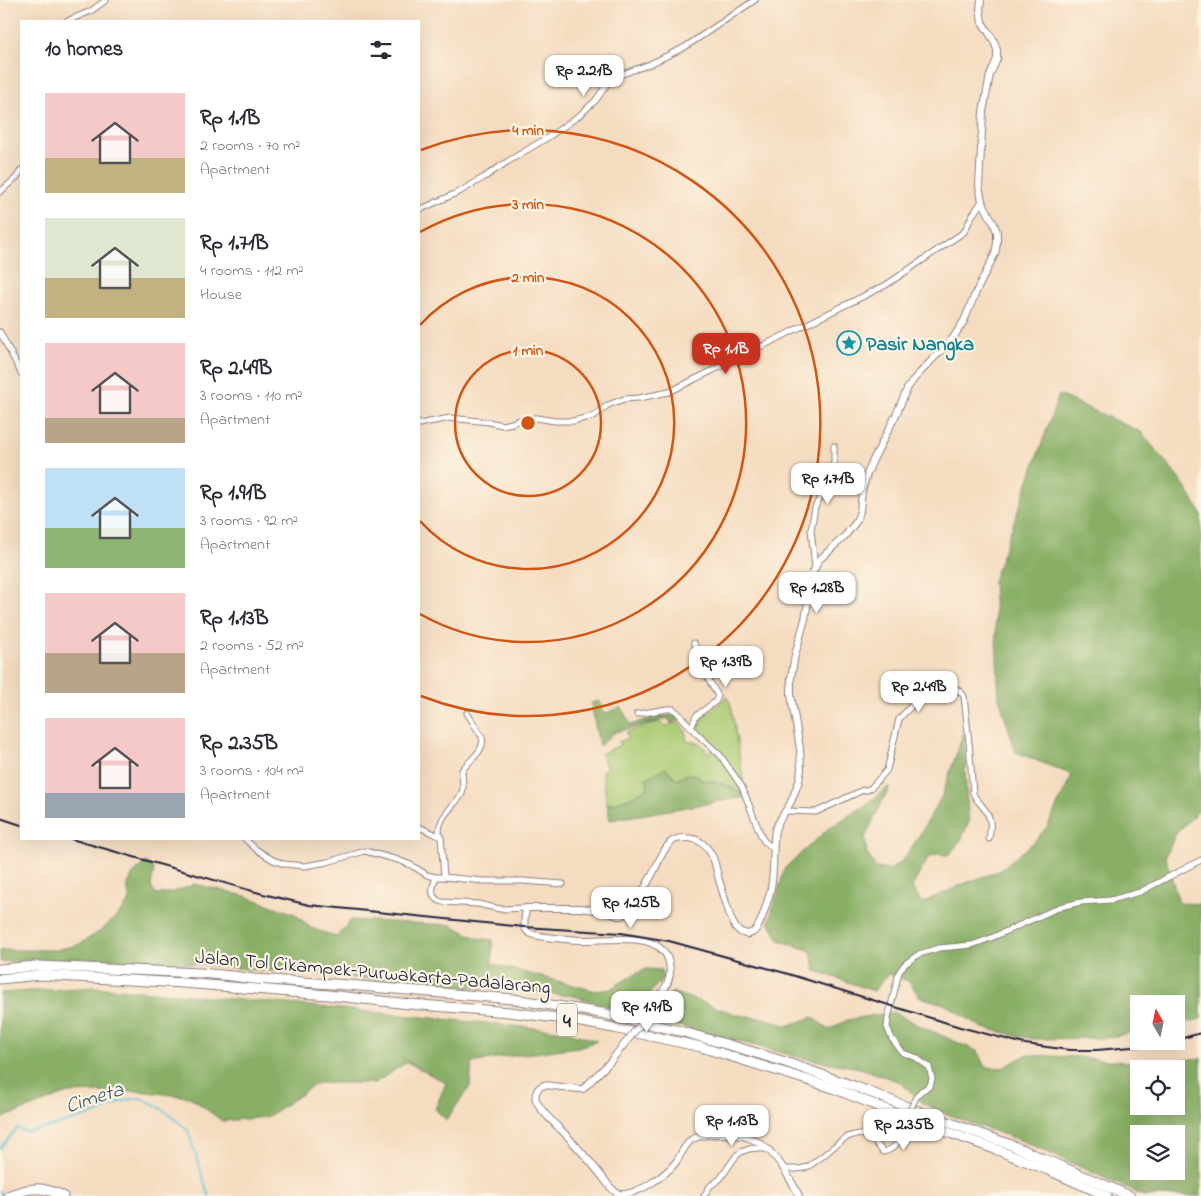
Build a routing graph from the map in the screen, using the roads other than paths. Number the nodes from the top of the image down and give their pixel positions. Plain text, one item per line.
1 (106, 0) edge
2 (754, 0) edge
3 (981, 0) edge
4 (69, 20) edge
5 (20, 172) edge
6 (0, 192) edge
7 (982, 201) junction
8 (420, 210) edge
9 (0, 332) edge
10 (20, 371) edge
11 (420, 424) edge
12 (834, 446) dead end
13 (815, 568) junction
14 (694, 643) dead end
15 (467, 713) dead end
16 (637, 714) dead end
17 (691, 728) junction
18 (786, 811) junction
19 (420, 828) edge
20 (440, 836) junction
21 (989, 839) dead end
22 (246, 840) edge
23 (774, 848) junction
24 (1201, 860) edge
25 (436, 877) junction
26 (444, 877) junction
27 (563, 884) dead end
28 (526, 908) junction
29 (0, 969) edge
30 (0, 980) edge
31 (770, 1150) junction
32 (784, 1169) junction
33 (10, 1195) edge
34 (63, 1196) edge
35 (704, 1196) edge
36 (799, 1196) edge
37 (1107, 1196) edge
38 (1130, 1196) edge

1 - 4 street
2 - 8 street
3 - 7 street
5 - 6 street
7 - 11 street
7 - 13 street
9 - 10 street
12 - 13 street
13 - 18 street
14 - 17 street
15 - 20 street
16 - 17 street
17 - 23 street
18 - 21 street
18 - 23 street
19 - 20 street
20 - 26 street
22 - 25 street
23 - 28 street
24 - 32 street, bridge
25 - 26 street
25 - 28 street
26 - 27 street
28 - 31 street, bridge
29 - 38 highway, Jalan Tol Cikampek–Purwakarta–Padalarang / 4
30 - 37 highway, Jalan Tol Cikampek–Purwakarta–Padalarang / 4
31 - 32 street
31 - 35 street
32 - 36 street
33 - 34 highway

